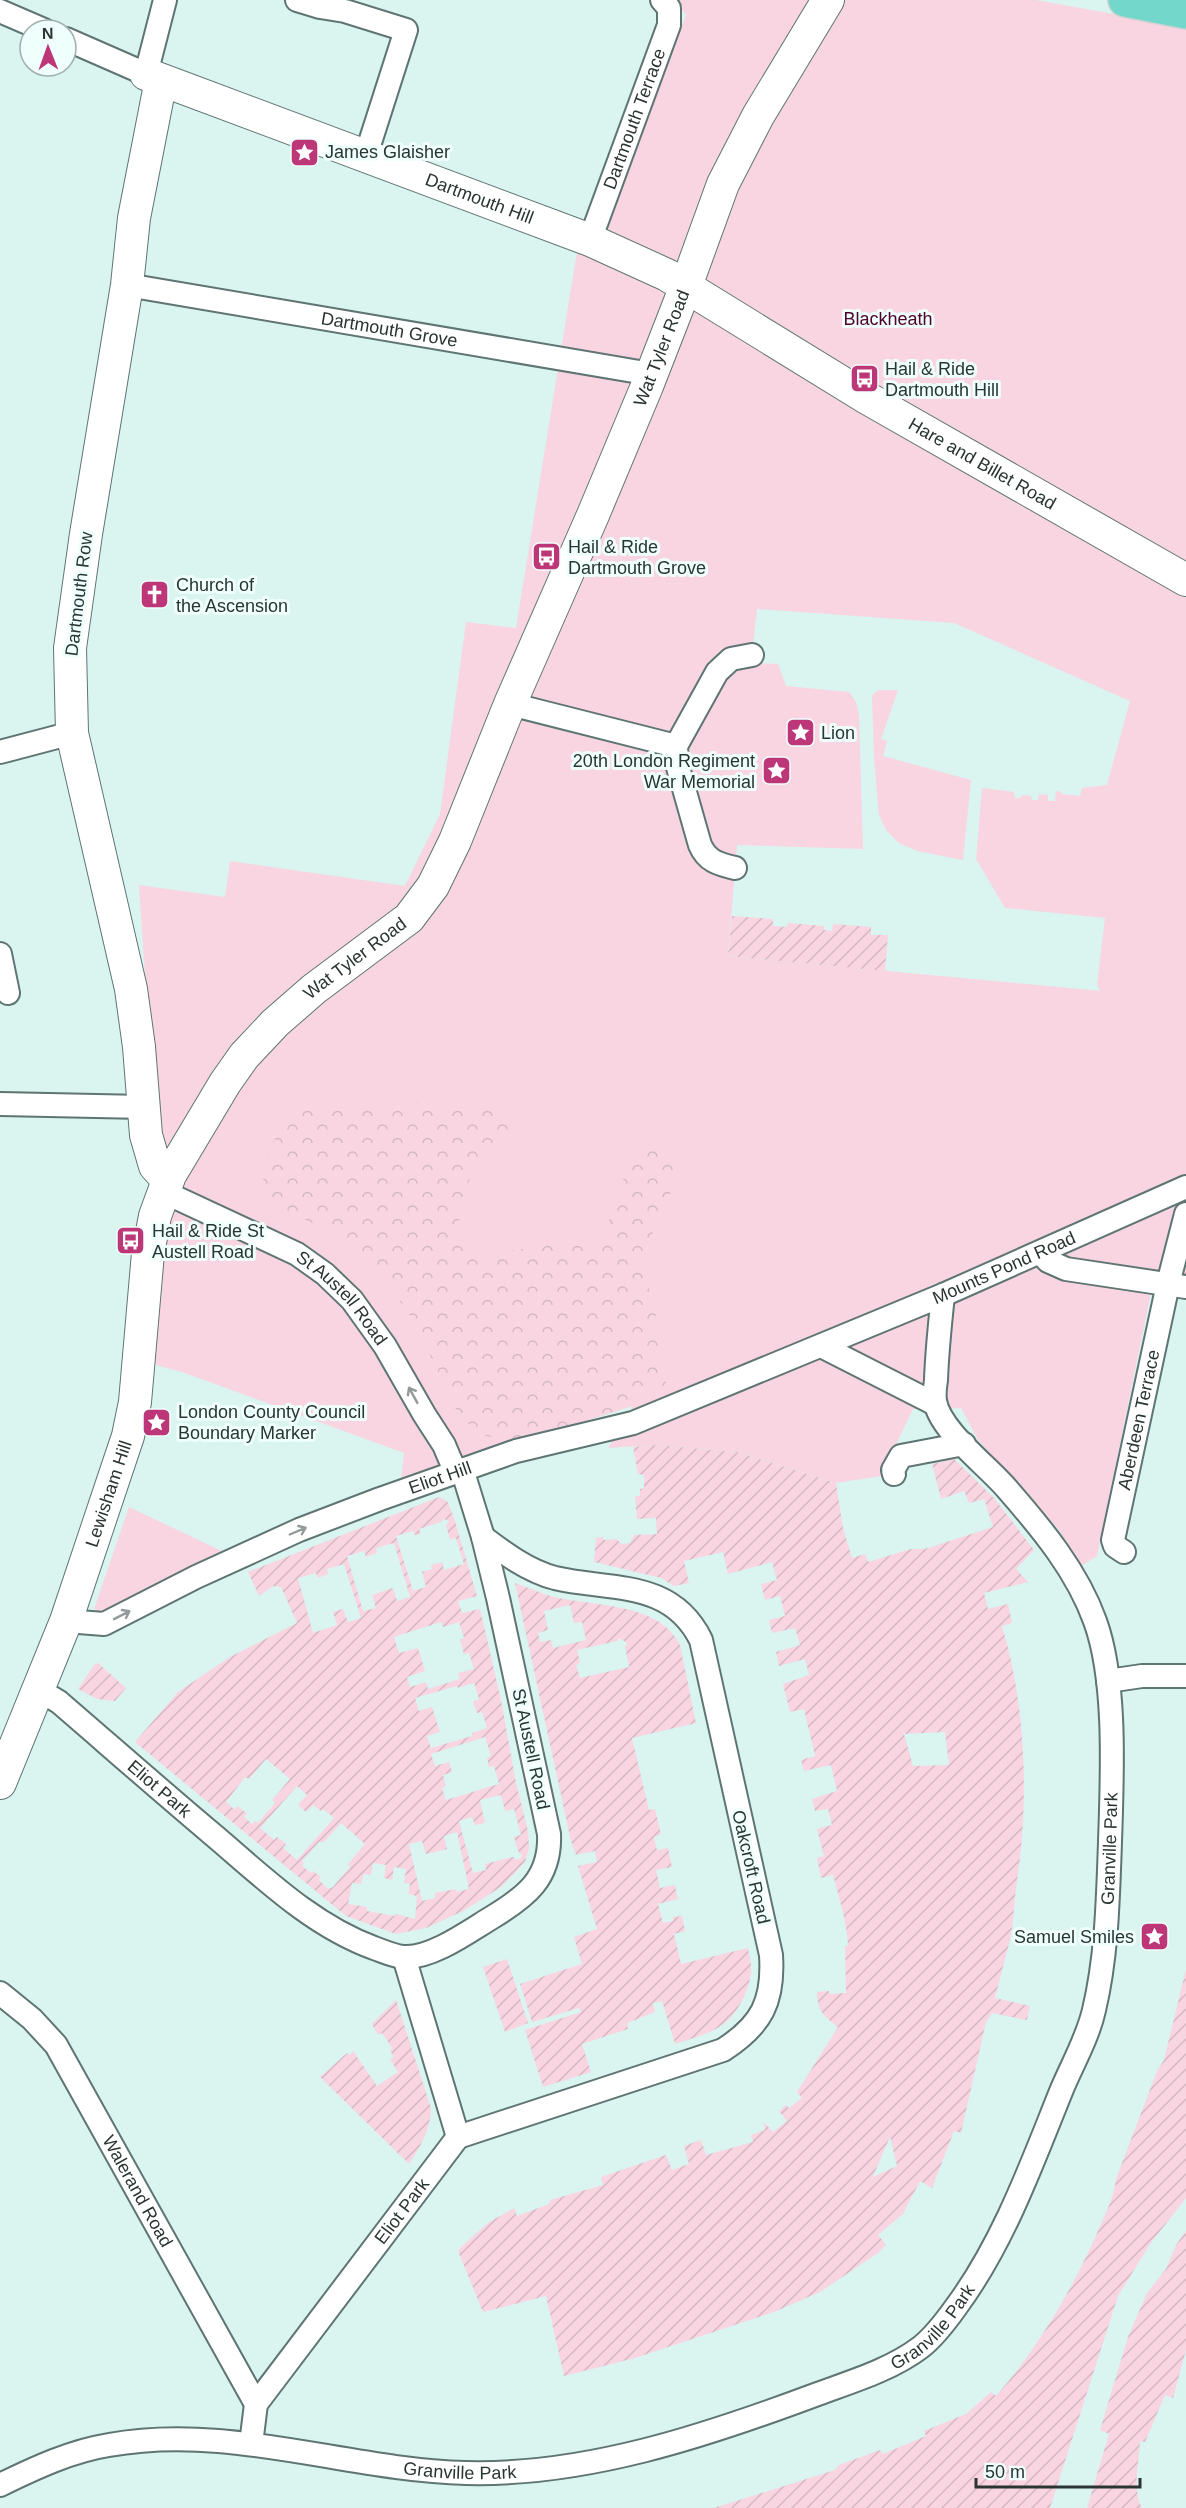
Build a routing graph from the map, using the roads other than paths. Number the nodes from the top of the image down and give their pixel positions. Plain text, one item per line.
1 (165, 0) edge
2 (297, 0) edge
3 (662, 0) edge
4 (1125, 0) edge
5 (827, 1) edge
6 (0, 11) edge
7 (1186, 12) edge
8 (18, 19) edge
9 (78, 44) edge
10 (154, 77) junction
11 (366, 155) junction
12 (590, 240) junction
13 (128, 285) junction
14 (686, 286) junction
15 (651, 374) junction
16 (1186, 580) edge
17 (752, 655) dead end
18 (510, 704) junction
19 (72, 734) junction
20 (676, 746) junction
21 (0, 752) edge
22 (735, 868) dead end
23 (0, 954) edge
24 (8, 993) dead end
25 (0, 1104) edge
26 (144, 1107) junction
27 (166, 1186) junction
28 (1186, 1188) edge
29 (1186, 1214) edge
30 (1041, 1253) junction
31 (1177, 1285) edge
32 (943, 1295) junction
33 (821, 1346) junction
34 (935, 1404) junction
35 (964, 1444) junction
36 (458, 1470) junction
37 (894, 1474) dead end
38 (483, 1537) junction
39 (1124, 1552) dead end
40 (66, 1622) junction
41 (1186, 1676) edge
42 (1108, 1681) junction
43 (39, 1690) junction
44 (0, 1782) edge
45 (406, 1957) junction
46 (0, 1993) edge
47 (458, 2137) junction
48 (256, 2404) junction
49 (251, 2444) junction
50 (2, 2480) edge

1 - 10 street, Dartmouth Row
2 - 11 street
3 - 12 street, Dartmouth Terrace
4 - 7 highway
5 - 14 street, Wat Tyler Road
6 - 8 street
9 - 10 street, Dartmouth Hill
10 - 11 street, Dartmouth Hill
10 - 13 street, Dartmouth Row
11 - 12 street, Dartmouth Hill
12 - 14 street, Dartmouth Hill
13 - 15 street, Dartmouth Grove
13 - 19 street, Dartmouth Row
14 - 15 street, Wat Tyler Road
14 - 16 street, Hare and Billet Road
15 - 18 street, Wat Tyler Road
17 - 20 street
18 - 20 street
18 - 27 street, Wat Tyler Road
19 - 21 street
19 - 26 street, Dartmouth Row
20 - 22 street
23 - 24 street
25 - 26 street
26 - 27 street
36 -> 27 street, St Austell Road
27 - 40 street, Lewisham Hill
28 - 30 street, Mounts Pond Road
29 - 31 street, Aberdeen Terrace
30 - 31 street
30 - 32 street, Mounts Pond Road
31 - 39 street, Aberdeen Terrace
32 - 33 street, Mounts Pond Road
32 - 34 street
33 - 34 street
33 - 36 street, Eliot Hill
34 - 35 street, Granville Park
35 - 37 street
35 - 42 street, Granville Park
36 - 38 street, St Austell Road
40 -> 36 street, Eliot Hill
38 - 45 street, St Austell Road
38 - 47 street, Oakcroft Road
40 - 43 street, Lewisham Hill
41 - 42 street
42 - 49 street, Granville Park
43 - 44 street, Lewisham Hill
43 - 45 street, Eliot Park
45 - 47 street
46 - 48 street, Walerand Road
47 - 48 street, Eliot Park
48 - 49 street, Eliot Park
49 - 50 street, Granville Park

